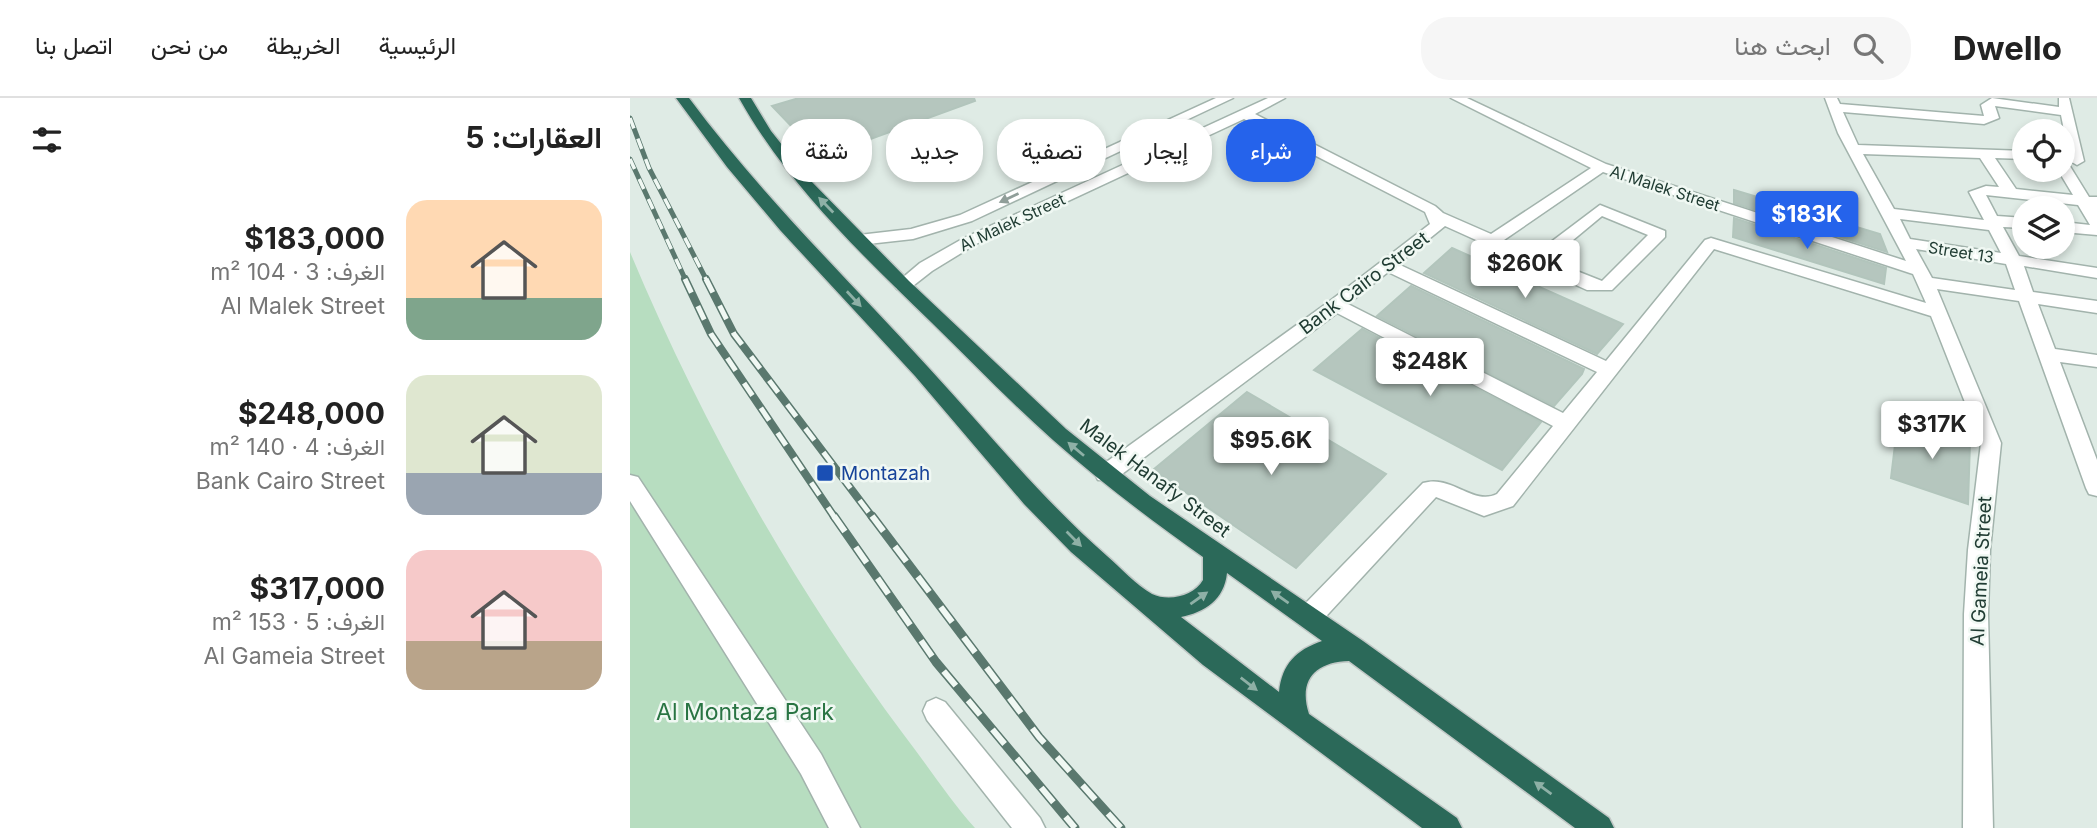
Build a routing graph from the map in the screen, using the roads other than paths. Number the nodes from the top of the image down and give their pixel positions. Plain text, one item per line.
1 (682, 98) edge
2 (745, 98) edge
3 (1227, 98) edge
4 (1279, 98) edge
5 (1457, 98) edge
6 (1933, 101) dead end
7 (1833, 102) edge
8 (2064, 105) edge
9 (1244, 114) junction
10 (1945, 116) junction
11 (1854, 149) junction
12 (1984, 153) junction
13 (2012, 154) edge
14 (1601, 167) junction
15 (2075, 167) edge
16 (2011, 192) junction
17 (2090, 201) edge
18 (1888, 213) junction
19 (1437, 216) junction
20 (1995, 223) junction
21 (2012, 223) edge
22 (2097, 223) edge
23 (2075, 228) edge
24 (2097, 230) edge
25 (859, 240) junction
26 (1492, 241) junction
27 (1907, 243) junction
28 (2013, 260) junction
29 (1537, 261) junction
30 (1388, 266) junction
31 (1924, 276) junction
32 (2094, 277) edge
33 (903, 285) junction
34 (2026, 296) junction
35 (1336, 305) junction
36 (2097, 307) edge
37 (1936, 312) junction
38 (2048, 354) junction
39 (2097, 361) edge
40 (1609, 370) junction
41 (1567, 424) junction
42 (1106, 474) junction
43 (630, 483) edge
44 (2097, 488) edge
45 (1214, 551) junction
46 (1147, 603) junction
47 (1309, 617) junction
48 (1354, 649) junction
49 (936, 711) dead end
50 (1299, 723) junction
51 (845, 828) edge
52 (1030, 828) edge
53 (1447, 828) edge
54 (1599, 828) edge
55 (1978, 828) edge

1 -> 46 highway
25 -> 2 highway, Malek Hanafy Street
3 -> 25 street, Al Malek Street
4 - 9 street, Al Malek Street
5 - 14 street, Al Malek Street
6 - 10 street
7 - 10 street
7 - 11 street, Al Gameia Street
8 - 10 street
9 - 19 street, Bank Cairo Street
9 - 33 street, Al Malek Street
11 - 12 street
11 - 18 street, Al Gameia Street
12 - 13 street
12 - 16 street
14 - 26 street
14 - 31 street, Al Malek Street
15 - 17 street
16 - 17 street
16 - 20 street
17 - 22 street
18 - 20 street
18 - 27 street, Al Gameia Street
19 - 26 street
19 - 30 street, Bank Cairo Street
20 - 21 street
20 - 28 street
23 - 24 street
25 - 33 highway, Malek Hanafy Street
26 - 29 street
27 - 28 street, Street 13
27 - 31 street, Al Gameia Street
28 - 32 street, Street 13
28 - 34 street
29 - 29 street
30 - 35 street, Bank Cairo Street
30 - 40 street
31 - 34 street, Al Malek Street
31 - 37 street, Al Gameia Street
42 -> 33 highway, Malek Hanafy Street
34 - 36 street, Al Malek Street
34 - 38 street
35 - 41 street
35 - 42 street, Bank Cairo Street
37 - 40 street
37 - 55 street, Al Gameia Street
38 - 39 street
38 - 44 street
40 - 41 street
41 - 47 street
42 - 45 highway, Malek Hanafy Street
43 - 51 street
46 -> 45 highway
47 -> 45 highway, Malek Hanafy Street
46 -> 50 highway
47 - 48 highway, Malek Hanafy Street
48 - 50 highway
54 -> 48 highway, Malek Hanafy Street
49 - 52 street
50 - 53 highway

